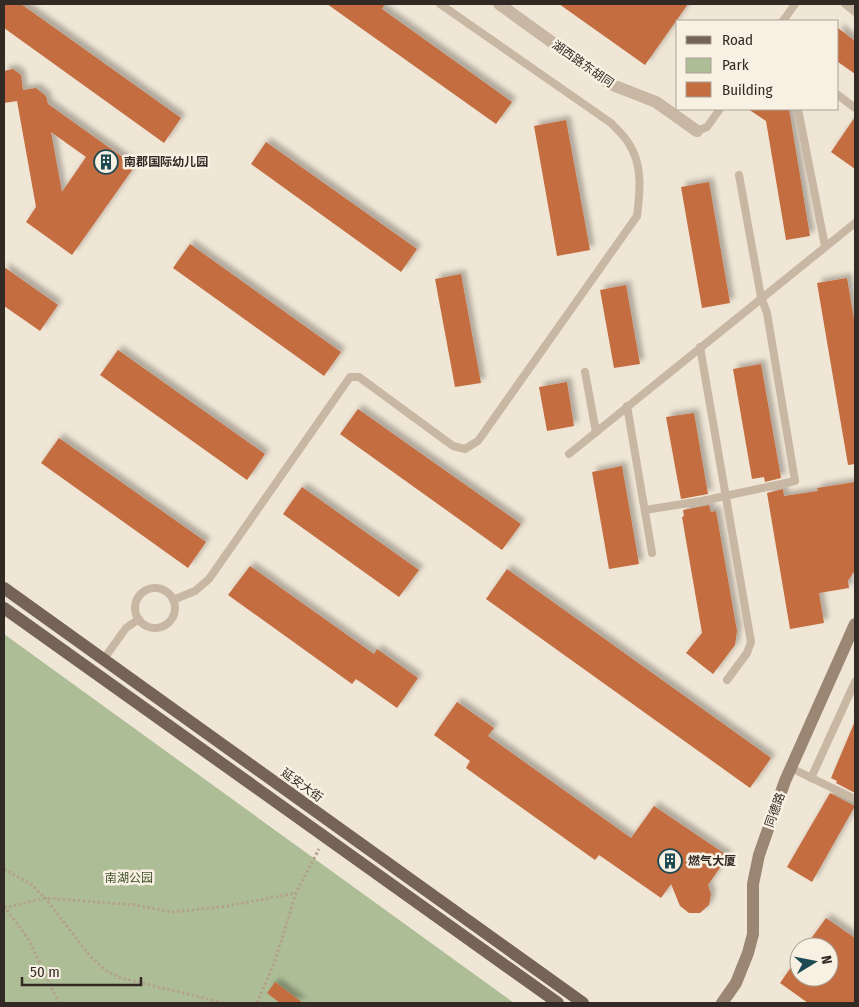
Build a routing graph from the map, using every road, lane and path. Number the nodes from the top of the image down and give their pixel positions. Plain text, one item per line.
1 (440, 4) edge
2 (498, 4) edge
3 (795, 4) edge
4 (844, 4) edge
5 (855, 12) edge
6 (783, 20) edge
7 (839, 96) edge
8 (855, 108) edge
9 (719, 110) edge
10 (798, 110) edge
11 (697, 131) joint
12 (739, 174) dead end
13 (855, 223) edge
14 (825, 246) junction
15 (761, 297) junction
16 (700, 347) junction
17 (585, 372) dead end
18 (627, 406) junction
19 (596, 432) junction
20 (569, 454) dead end
21 (727, 495) junction
22 (645, 510) junction
23 (652, 554) dead end
24 (4, 588) edge
25 (173, 600) junction
26 (4, 608) edge
27 (138, 619) junction
28 (855, 624) edge
29 (103, 660) junction
30 (727, 680) dead end
31 (855, 682) edge
32 (791, 768) junction
33 (811, 778) junction
34 (855, 799) edge
35 (325, 837) junction
36 (4, 869) edge
37 (296, 893) junction
38 (45, 898) junction
39 (4, 907) edge
40 (59, 1003) edge
41 (224, 1003) edge
42 (258, 1003) edge
43 (558, 1003) edge
44 (583, 1003) edge
45 (722, 1003) edge

1 - 25 lane
2 - 11 street, 湖西路东胡同
3 - 6 lane
4 - 5 lane
7 - 8 lane
9 - 11 lane
10 - 14 lane
12 - 15 lane
13 - 14 lane
14 - 15 lane
15 - 16 lane
15 - 21 lane
16 - 18 lane
16 - 21 lane
17 - 19 lane
18 - 19 lane
18 - 22 lane
19 - 20 lane
21 - 22 lane
21 - 30 lane
22 - 23 lane
24 - 29 main road, 延安大街
25 - 27 lane
25 - 27 lane
26 - 35 main road
27 - 29 lane
28 - 32 street, 同德路
29 - 44 main road, 延安大街
31 - 33 lane
32 - 33 lane
32 - 45 street, 同德路
33 - 34 lane
35 - 37 path
35 - 43 main road
36 - 38 path
37 - 38 path
37 - 42 path
38 - 39 path
38 - 41 path
39 - 40 path

